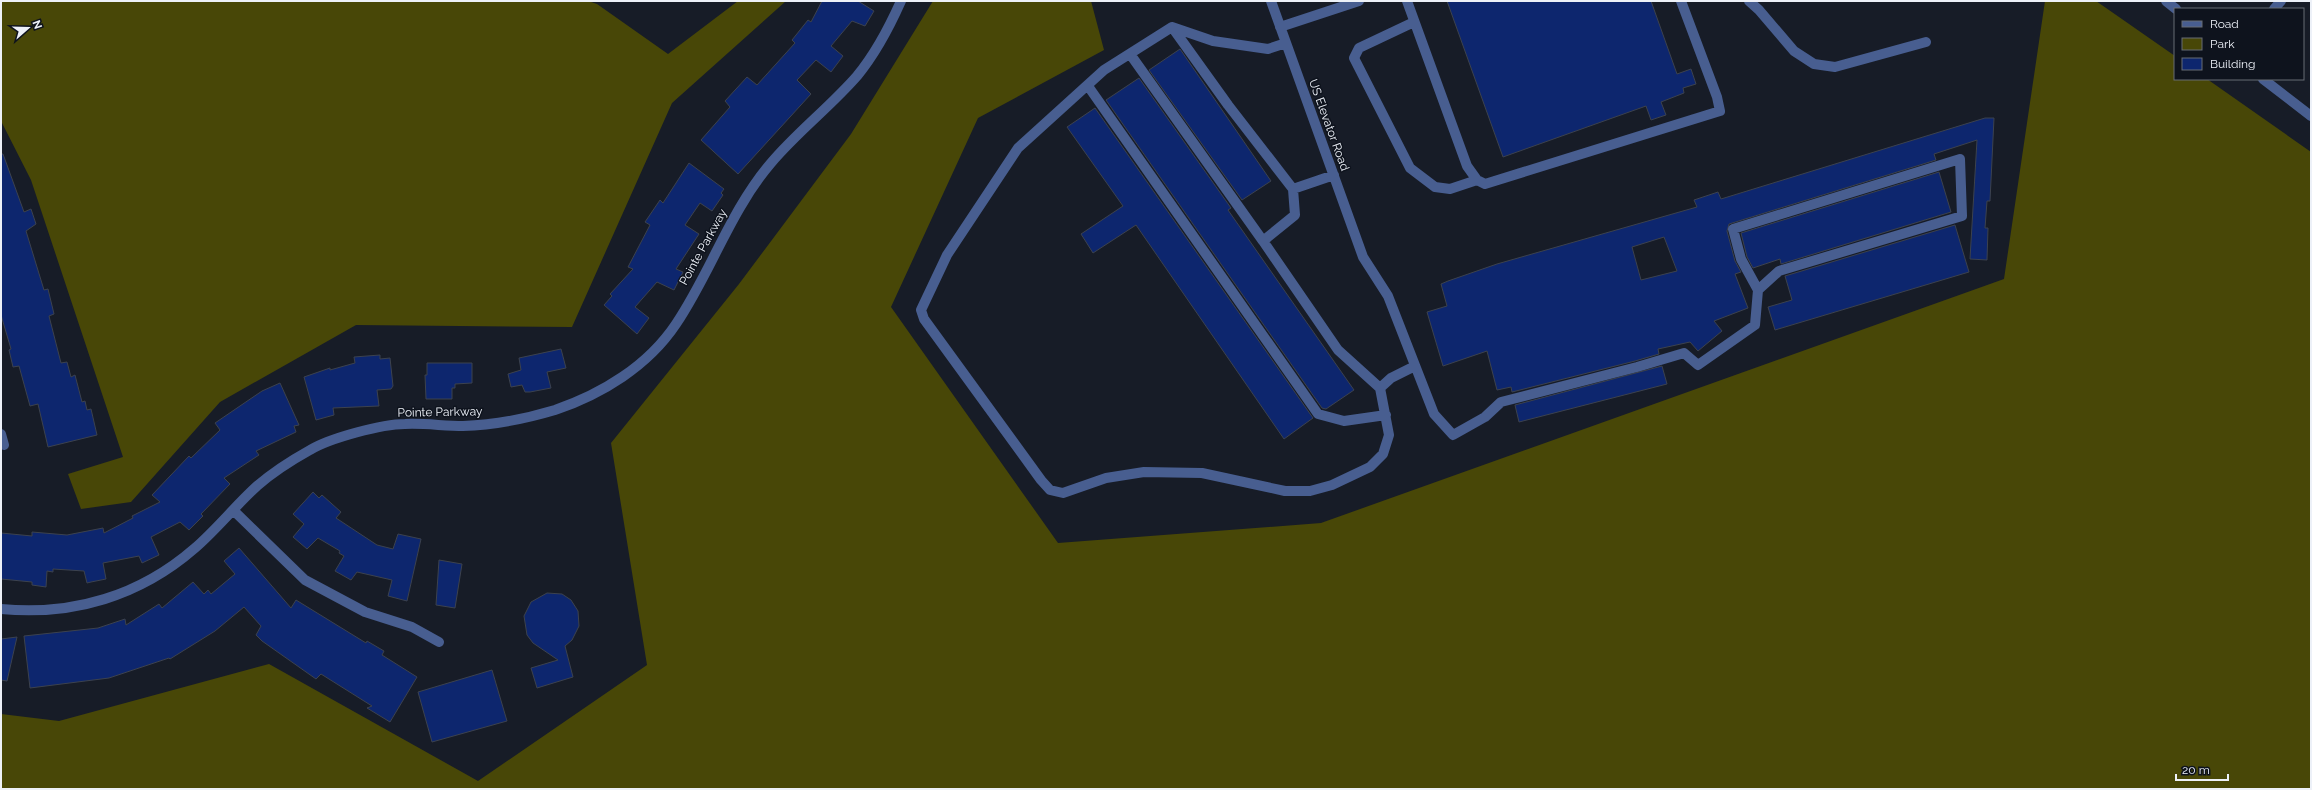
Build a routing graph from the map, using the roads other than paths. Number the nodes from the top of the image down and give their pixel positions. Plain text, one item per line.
1 (902, 1) edge
2 (1271, 1) edge
3 (1359, 1) edge
4 (1407, 1) edge
5 (1681, 1) edge
6 (1749, 1) edge
7 (2166, 1) edge
8 (2175, 8) edge
9 (1414, 22) junction
10 (1172, 27) junction
11 (1280, 27) junction
12 (1926, 42) dead end
13 (1286, 43) junction
14 (1130, 54) junction
15 (2264, 80) edge
16 (1088, 86) junction
17 (2311, 116) edge
18 (1334, 175) junction
19 (1477, 180) junction
20 (1293, 189) junction
21 (1263, 240) junction
22 (1758, 290) junction
23 (1415, 366) junction
24 (1380, 388) junction
25 (1386, 416) junction
26 (1, 434) edge
27 (4, 445) dead end
28 (234, 511) junction
29 (1, 609) edge
30 (439, 642) dead end

1 - 28 street, Pointe Parkway
2 - 11 street, US Elevator Road
3 - 11 street
4 - 9 street
5 - 19 street
6 - 12 street
7 - 8 street
9 - 19 street
9 - 19 street
10 - 13 street
10 - 14 street
10 - 20 street
11 - 13 street, US Elevator Road
13 - 18 street, US Elevator Road
14 - 16 street
14 - 21 street
15 - 17 street
16 - 25 street
16 - 25 street
18 - 20 street
18 - 23 street, US Elevator Road
20 - 21 street
21 - 24 street
22 - 22 street
22 - 23 street, US Elevator Road
23 - 24 street
24 - 25 street
26 - 27 street
28 - 29 street, Pointe Parkway
28 - 30 street

